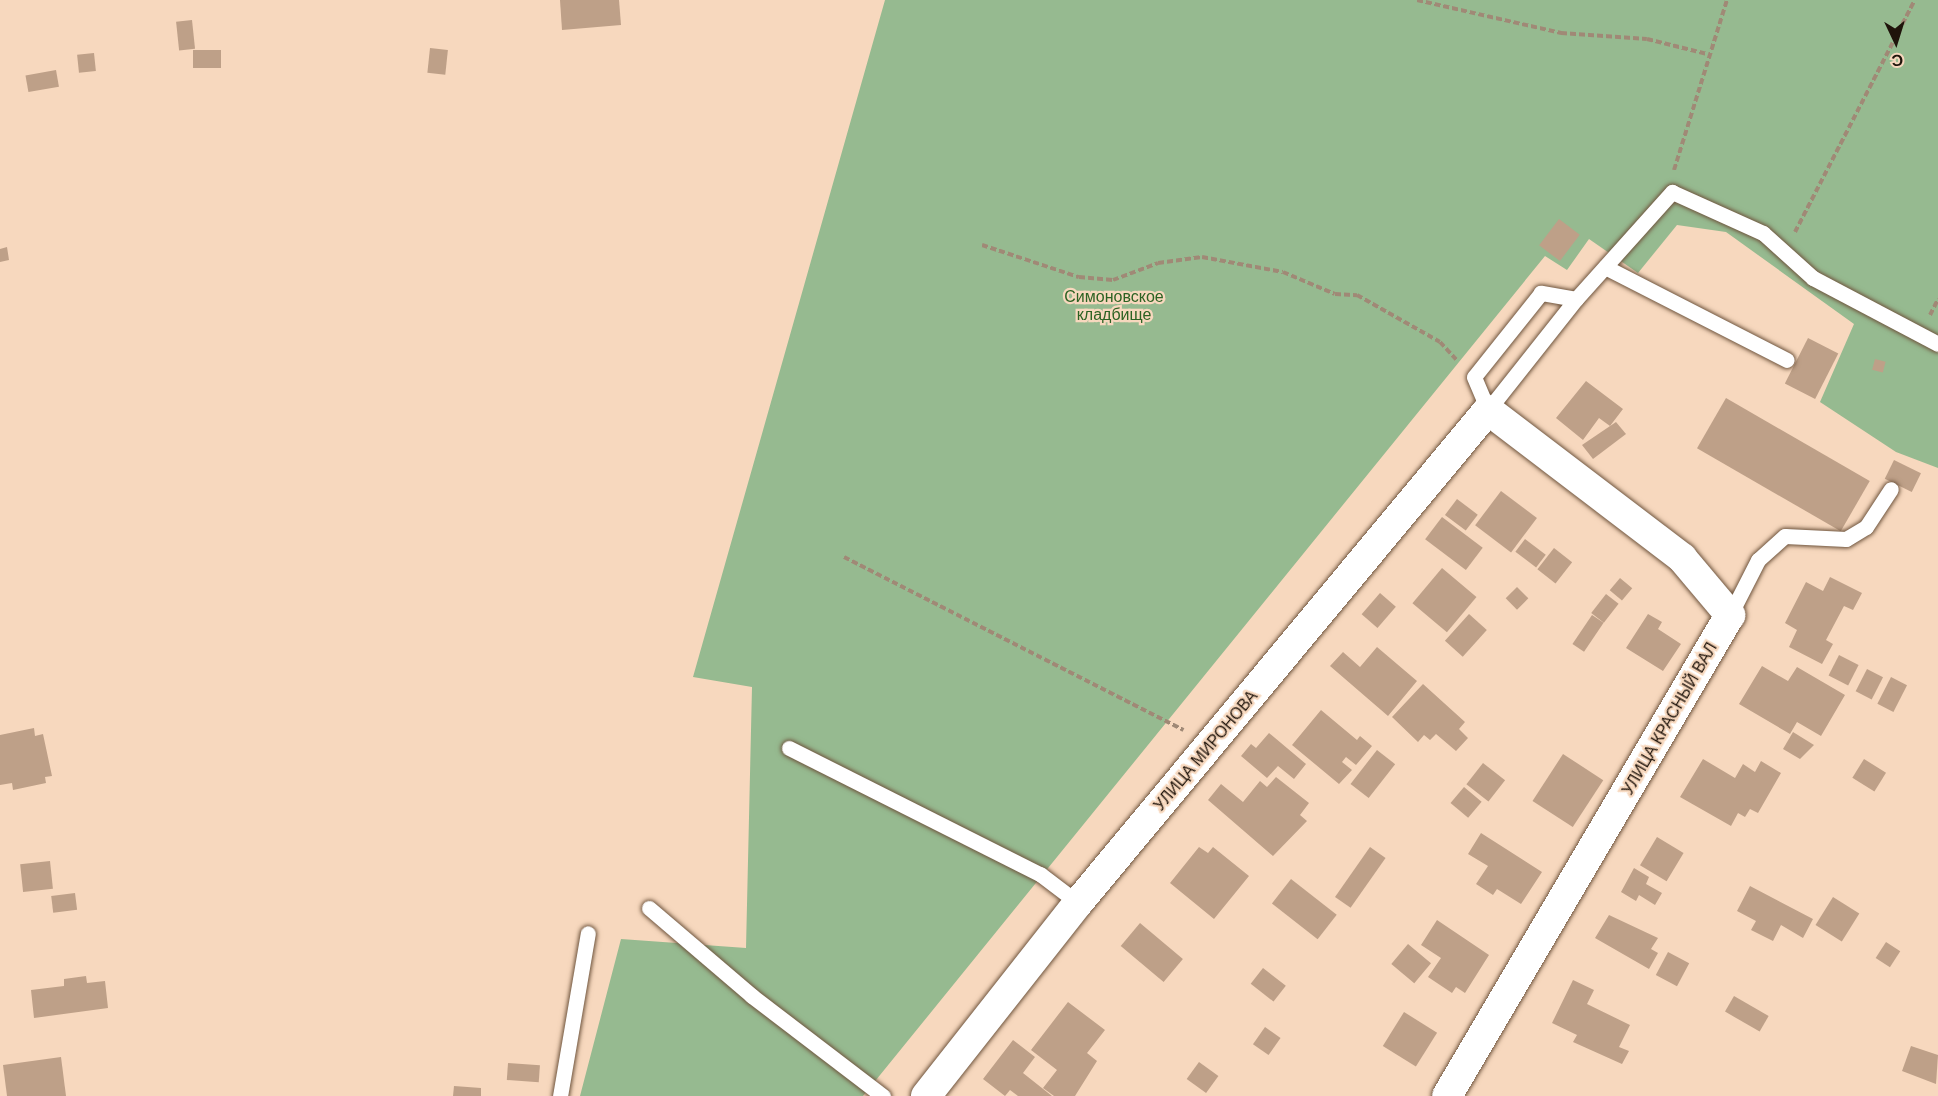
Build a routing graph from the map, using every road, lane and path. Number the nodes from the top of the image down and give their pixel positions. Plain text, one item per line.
1 (1417, 0) edge
2 (1727, 0) edge
3 (1915, 0) edge
4 (1707, 54) junction
5 (1672, 192) junction
6 (982, 245) dead end
7 (1781, 253) junction
8 (1605, 267) junction
9 (1576, 299) junction
10 (1938, 344) edge
11 (1787, 360) dead end
12 (1473, 377) junction
13 (1488, 410) junction
14 (1891, 489) dead end
15 (844, 557) dead end
16 (1730, 615) junction
17 (1210, 747) junction
18 (789, 748) dead end
19 (1078, 903) junction
20 (649, 908) dead end
21 (588, 933) dead end
22 (560, 1096) edge
23 (884, 1096) edge
24 (926, 1096) edge
25 (1447, 1096) edge

1 - 4 path
2 - 4 path
3 - 7 path
4 - 5 path
5 - 7 lane
5 - 8 lane
6 - 12 path
7 - 10 lane
8 - 9 lane
8 - 11 lane
9 - 12 lane
9 - 13 lane
12 - 13 lane
13 - 16 street
13 - 17 street, УЛИЦА МИРОНОВА
14 - 16 lane
15 - 17 path
16 - 25 street, УЛИЦА КРАСНЫЙ ВАЛ
17 - 19 street, УЛИЦА МИРОНОВА
18 - 19 lane
19 - 24 street, УЛИЦА МИРОНОВА
20 - 23 lane
21 - 22 lane

